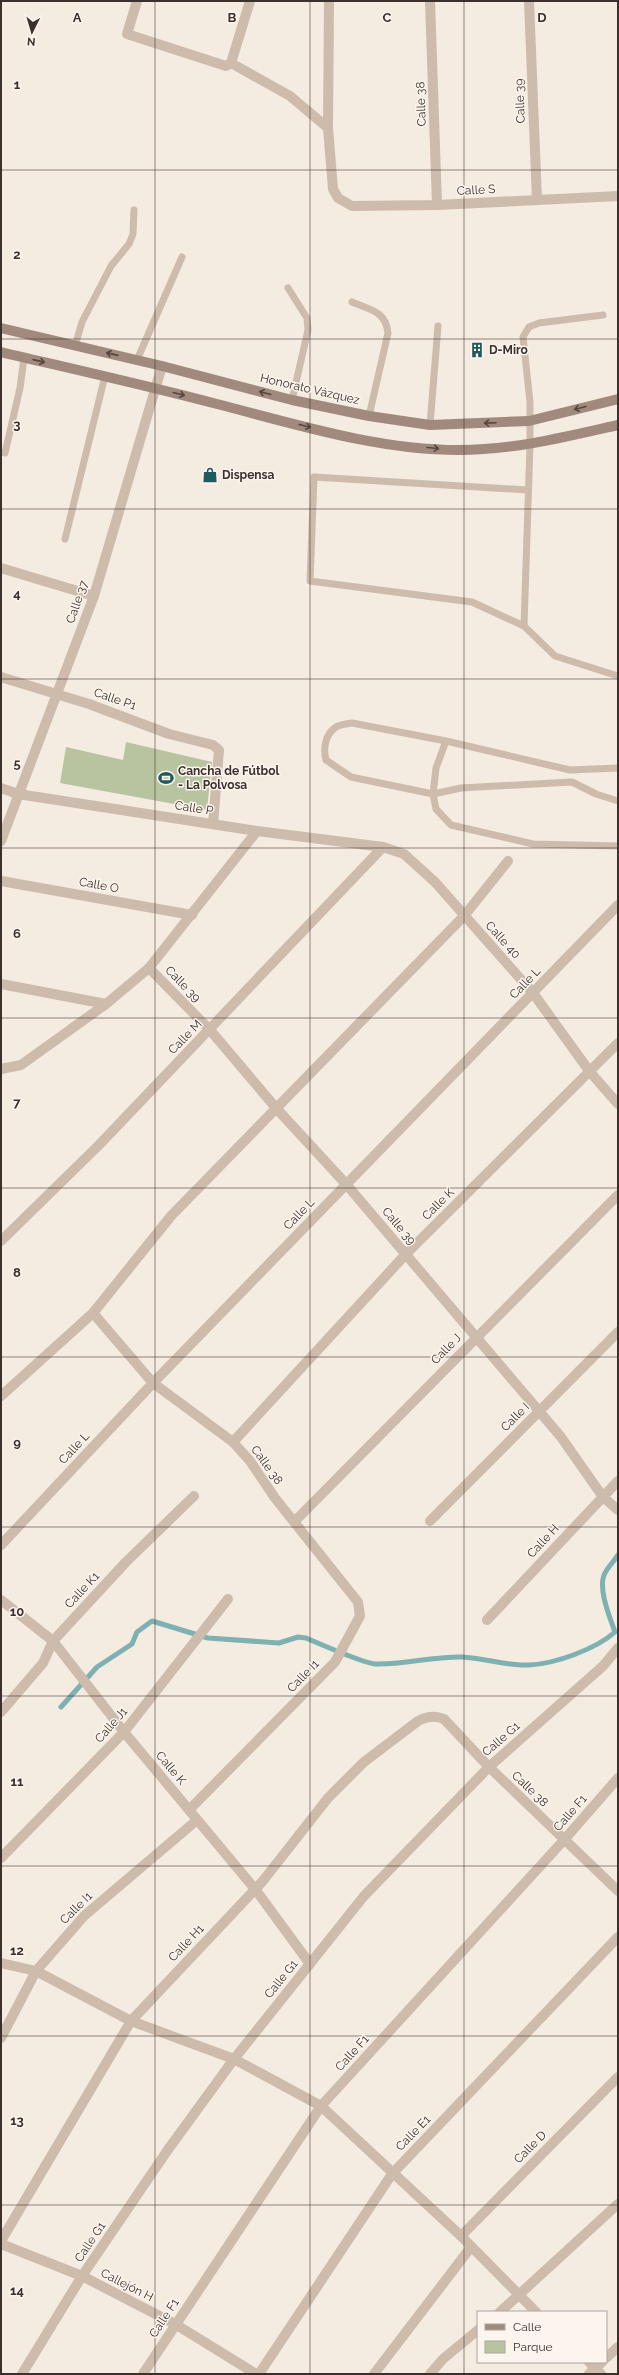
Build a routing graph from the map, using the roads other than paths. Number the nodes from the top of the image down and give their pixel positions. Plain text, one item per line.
1 (137, 1) edge
2 (250, 1) edge
3 (329, 1) edge
4 (430, 1) edge
5 (529, 1) edge
6 (229, 65) junction
7 (328, 128) junction
8 (618, 196) edge
9 (537, 200) junction
10 (438, 206) junction
11 (134, 210) dead end
12 (182, 257) dead end
13 (288, 288) dead end
14 (352, 302) dead end
15 (603, 315) dead end
16 (438, 326) dead end
17 (1, 328) edge
18 (75, 346) junction
19 (1, 352) edge
20 (24, 358) junction
21 (137, 360) junction
22 (162, 366) junction
23 (105, 376) junction
24 (154, 387) junction
25 (618, 399) edge
26 (292, 400) junction
27 (369, 416) junction
28 (529, 421) junction
29 (430, 425) junction
30 (618, 425) edge
31 (530, 445) junction
32 (5, 453) dead end
33 (528, 490) junction
34 (64, 539) dead end
35 (1, 568) edge
36 (94, 596) junction
37 (524, 626) junction
38 (618, 676) edge
39 (1, 677) edge
40 (56, 695) junction
41 (446, 741) junction
42 (618, 768) edge
43 (1, 788) edge
44 (18, 794) junction
45 (433, 794) junction
46 (618, 801) edge
47 (213, 824) junction
48 (257, 831) junction
49 (1, 841) edge
50 (618, 846) edge
51 (383, 847) junction
52 (508, 861) dead end
53 (1, 881) edge
54 (618, 905) edge
55 (192, 915) junction
56 (464, 916) junction
57 (149, 968) junction
58 (1, 984) edge
59 (533, 993) junction
60 (106, 1004) junction
61 (210, 1030) junction
62 (618, 1043) edge
63 (1, 1070) edge
64 (590, 1072) junction
65 (618, 1104) edge
66 (276, 1108) junction
67 (346, 1184) junction
68 (618, 1195) edge
69 (1, 1241) edge
70 (406, 1254) junction
71 (93, 1313) junction
72 (618, 1332) edge
73 (476, 1337) junction
74 (153, 1383) junction
75 (1, 1396) edge
76 (539, 1411) junction
77 (233, 1442) junction
78 (618, 1481) edge
79 (194, 1496) dead end
80 (603, 1497) junction
81 (618, 1510) edge
82 (430, 1521) dead end
83 (294, 1522) junction
84 (1, 1545) edge
85 (228, 1599) dead end
86 (1, 1600) edge
87 (487, 1620) dead end
88 (53, 1641) junction
89 (618, 1648) edge
90 (335, 1662) joint
91 (1, 1712) edge
92 (444, 1719) joint
93 (124, 1732) junction
94 (489, 1767) junction
95 (618, 1778) edge
96 (189, 1810) junction
97 (197, 1820) junction
98 (564, 1840) junction
99 (1, 1858) edge
100 (255, 1889) junction
101 (618, 1891) edge
102 (618, 1937) edge
103 (1, 1963) edge
104 (310, 1964) junction
105 (36, 1971) junction
106 (131, 2021) junction
107 (1, 2038) edge
108 (234, 2059) junction
109 (618, 2077) edge
110 (321, 2106) junction
111 (392, 2174) junction
112 (618, 2204) edge
113 (461, 2236) junction
114 (1, 2242) edge
115 (471, 2247) junction
116 (82, 2276) junction
117 (520, 2296) junction
118 (501, 2311) edge
119 (535, 2311) edge
120 (175, 2324) junction
121 (477, 2331) edge
122 (618, 2347) edge
123 (607, 2357) edge
124 (22, 2374) edge
125 (143, 2374) edge
126 (258, 2374) edge
127 (374, 2374) edge
128 (430, 2374) edge

1 - 6 street
2 - 6 street
3 - 7 street
4 - 10 street, Calle 38
5 - 9 street, Calle 39
6 - 7 street
7 - 10 street, Calle S
8 - 9 street, Calle S
9 - 10 street, Calle S
11 - 18 lane
12 - 21 lane
13 - 26 lane
14 - 27 lane
15 - 28 lane
16 - 29 lane
17 - 18 street, Honorato Vázquez
21 -> 18 street, Honorato Vázquez
19 - 20 street
20 -> 23 street
20 - 32 lane
21 - 22 street, Honorato Vázquez
22 - 24 street, Calle 37
26 -> 22 street, Honorato Vázquez
23 - 24 street
23 - 34 lane
24 -> 31 street
24 - 36 street, Calle 37
25 -> 28 street, Honorato Vázquez
26 - 27 street, Honorato Vázquez
27 - 29 street, Honorato Vázquez
28 -> 29 street, Honorato Vázquez
28 - 31 lane
30 - 31 street
31 - 33 lane
33 - 37 lane
33 - 37 lane
35 - 36 street
36 - 40 street, Calle 37
37 - 38 lane
39 - 40 street, Calle P1
40 - 44 street, Calle 37
40 - 47 street, Calle P1
41 - 42 lane
41 - 45 lane
41 - 45 lane
43 - 44 street, Calle P
44 - 47 street, Calle P
44 - 49 street, Calle 37
45 - 46 lane
45 - 50 lane
47 - 48 street, Calle P
48 - 51 street, Calle P
48 - 55 street
51 - 56 street, Calle 40
51 - 61 street, Calle M
52 - 56 street
53 - 55 street, Calle O
54 - 59 street, Calle L
55 - 57 street
56 - 59 street, Calle 40
56 - 66 street
57 - 60 street
57 - 61 street, Calle 39
58 - 60 street
59 - 64 street, Calle 40
59 - 67 street, Calle L
60 - 63 street
61 - 66 street, Calle 39
61 - 69 street, Calle M
62 - 64 street, Calle K
64 - 65 street, Calle 40
64 - 70 street, Calle K
66 - 67 street, Calle 39
66 - 71 street
67 - 70 street, Calle 39
67 - 74 street, Calle L
68 - 73 street, Calle J
70 - 73 street, Calle 39
70 - 77 street, Calle K
71 - 74 street, Calle 38
71 - 75 street
72 - 76 street, Calle I
73 - 76 street, Calle 39
73 - 83 street, Calle J
74 - 77 street, Calle 38
74 - 84 street, Calle L
76 - 80 street, Calle 39
76 - 82 street, Calle I
77 - 83 street, Calle 38
78 - 80 street, Calle H
79 - 88 street, Calle K1
80 - 81 street, Calle 39
80 - 87 street, Calle H
83 - 90 street, Calle 38
85 - 93 street, Calle J1
86 - 88 street, Calle K
88 - 91 street, Calle K1
88 - 93 street, Calle K
89 - 94 street, Calle G1
90 - 96 street, Calle I1
92 - 94 street, Calle 38
92 - 100 street, Calle H1
93 - 96 street, Calle K
93 - 99 street, Calle J1
94 - 98 street, Calle 38
94 - 104 street, Calle G1
95 - 98 street, Calle F1
96 - 97 street, Calle K
97 - 100 street, Calle K
97 - 105 street, Calle I1
98 - 101 street, Calle 38
98 - 110 street, Calle F1
100 - 104 street, Calle K
100 - 106 street, Calle H1
102 - 111 street, Calle E1
103 - 105 street
104 - 108 street, Calle G1
105 - 106 street
105 - 107 street, Calle I1
106 - 108 street
106 - 114 street, Calle H1
108 - 110 street
108 - 116 street, Calle G1
109 - 113 street, Calle D
110 - 111 street
110 - 120 street, Calle F1
111 - 113 street
111 - 126 street, Calle E1
112 - 117 street
113 - 115 street
114 - 116 street, Callejón H
115 - 117 street
115 - 127 street
116 - 120 street, Callejón H
116 - 124 street, Calle G1
117 - 118 street
117 - 119 street
120 - 125 street, Calle F1
120 - 126 street, Callejón H
121 - 128 street
122 - 123 street

